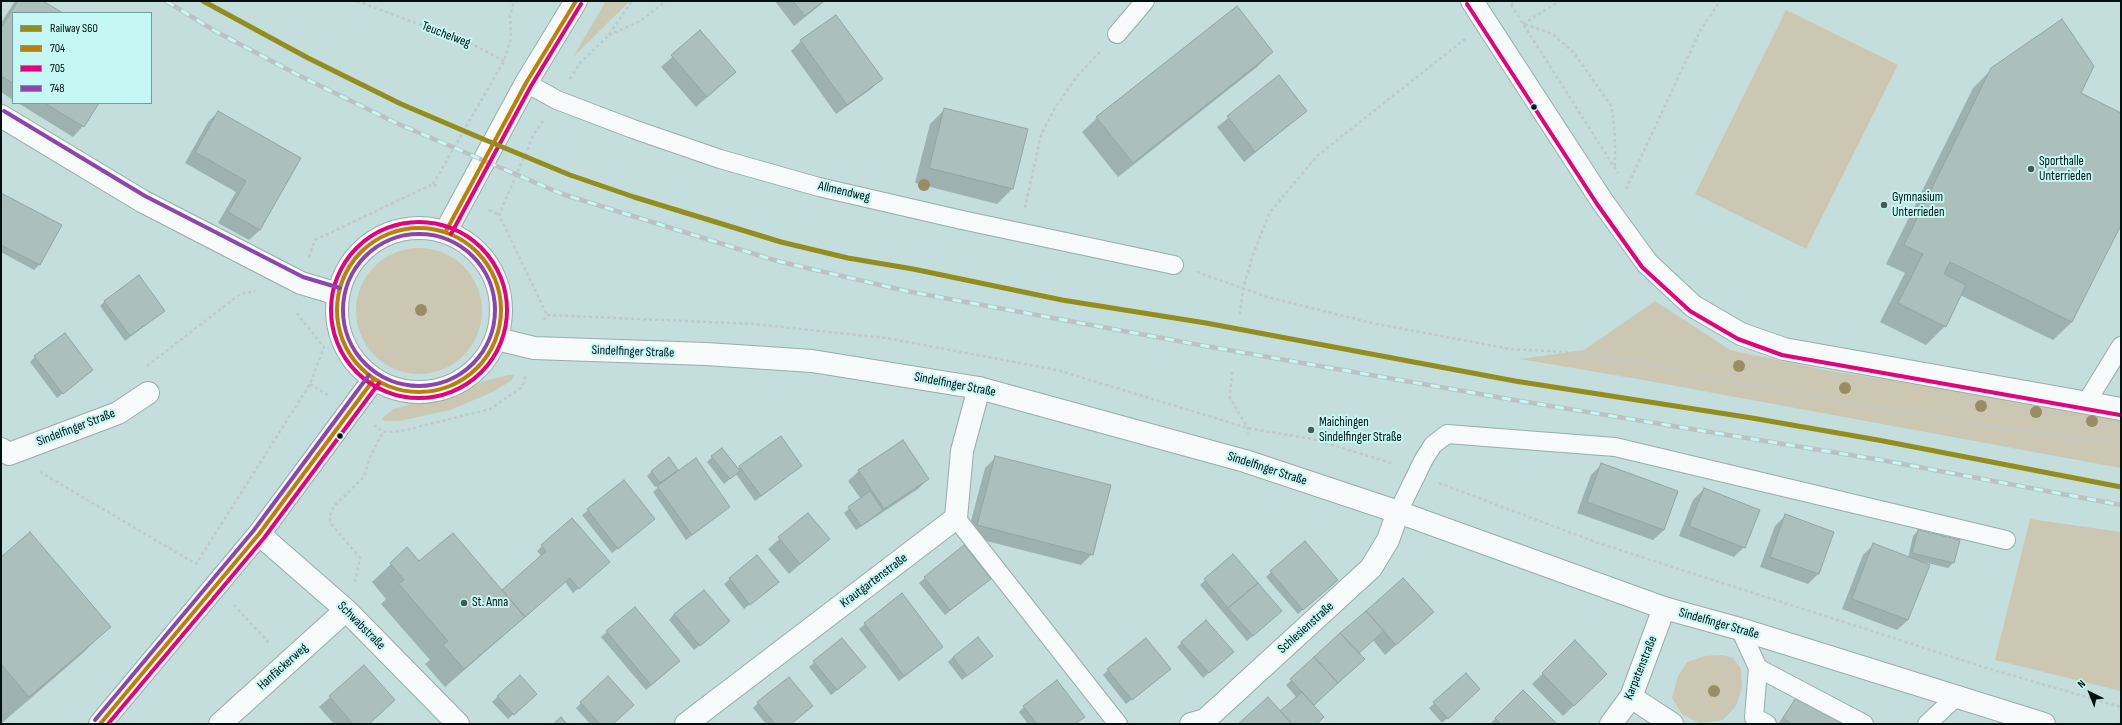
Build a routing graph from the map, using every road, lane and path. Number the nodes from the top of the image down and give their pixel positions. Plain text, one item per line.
1 (357, 1) edge
2 (514, 1) edge
3 (576, 1) edge
4 (632, 1) edge
5 (666, 1) edge
6 (1145, 1) edge
7 (1472, 1) edge
8 (1560, 1) edge
9 (1720, 1) edge
10 (1511, 5) dead end
11 (1524, 24) junction
12 (1491, 30) junction
13 (1117, 34) joint
14 (608, 36) junction
15 (504, 61) junction
16 (526, 83) junction
17 (557, 100) junction
18 (1, 116) edge
19 (433, 184) junction
20 (1631, 196) dead end
21 (464, 198) junction
22 (499, 215) junction
23 (446, 232) junction
24 (1020, 232) junction
25 (1174, 265) joint
26 (301, 283) junction
27 (1243, 288) junction
28 (338, 294) junction
29 (1240, 314) dead end
30 (547, 315) dead end
31 (497, 339) junction
32 (2121, 346) edge
33 (1232, 372) dead end
34 (374, 379) junction
35 (979, 388) junction
36 (148, 393) joint
37 (2086, 403) junction
38 (2121, 409) edge
39 (1248, 428) junction
40 (383, 432) dead end
41 (2121, 444) edge
42 (5, 451) edge
43 (1245, 460) junction
44 (1415, 474) junction
45 (1398, 512) junction
46 (956, 518) junction
47 (259, 534) junction
48 (2006, 540) dead end
49 (196, 564) junction
50 (216, 586) junction
51 (1664, 608) junction
52 (346, 610) junction
53 (1740, 629) junction
54 (288, 662) junction
55 (1758, 668) junction
56 (1957, 696) junction
57 (1631, 697) junction
58 (2121, 707) edge
59 (1202, 723) edge
60 (100, 724) edge
61 (220, 724) edge
62 (458, 724) edge
63 (686, 724) edge
64 (1118, 724) edge
65 (1612, 724) edge
66 (1672, 724) edge
67 (1767, 724) edge
68 (1864, 724) edge
69 (1927, 724) edge
70 (2044, 724) edge

1 - 15 path, Teuchelweg
2 - 15 path
3 - 16 main road
4 - 14 path
5 - 14 path
6 - 13 lane
7 - 12 main road
8 - 11 path
9 - 20 path
10 - 11 path
11 - 11 path
11 - 12 path
12 - 27 path
12 - 37 main road
13 - 24 path
14 - 17 path
15 - 16 path, Teuchelweg
15 - 19 path
16 - 17 lane, Allmendweg
16 - 21 main road
17 - 22 path
17 - 24 lane, Allmendweg
18 - 26 main road
19 - 21 path
19 - 26 path
21 - 22 path
21 - 23 main road
22 - 30 path
23 - 28 main road
23 - 31 main road
24 - 25 lane, Allmendweg
25 - 27 path
26 - 28 main road
26 - 36 path
26 - 49 path
27 - 29 path
27 - 41 path
28 - 34 main road
31 - 34 main road
31 - 35 main road, Sindelfinger Straße
32 - 37 lane
33 - 39 path
34 - 47 main road
35 - 43 main road, Sindelfinger Straße
35 - 46 main road
36 - 42 main road, Sindelfinger Straße
37 - 38 main road
39 - 43 path
39 - 44 path
40 - 52 path
42 - 49 path
43 - 45 main road, Sindelfinger Straße
44 - 45 lane
44 - 48 lane
44 - 58 path
45 - 51 main road, Sindelfinger Straße
45 - 59 main road, Schlesienstraße
46 - 63 main road, Krautgartenstraße
46 - 64 lane
47 - 50 main road
47 - 52 main road, Schwabstraße
49 - 50 path
50 - 54 path
50 - 60 main road
51 - 53 main road, Sindelfinger Straße
51 - 57 main road, Karpatenstraße
52 - 54 main road, Hanfäckerweg
52 - 62 main road, Schwabstraße
53 - 55 lane
53 - 56 main road, Sindelfinger Straße
54 - 61 main road, Hanfäckerweg
55 - 67 lane
55 - 68 lane
56 - 69 lane
56 - 70 main road, Sindelfinger Straße
57 - 65 main road, Karpatenstraße
57 - 66 main road

